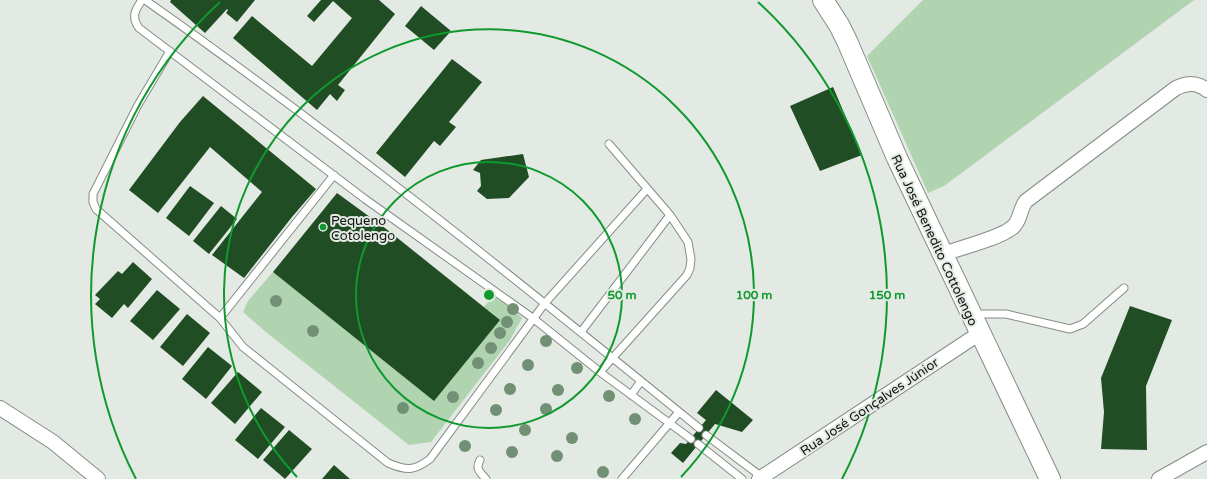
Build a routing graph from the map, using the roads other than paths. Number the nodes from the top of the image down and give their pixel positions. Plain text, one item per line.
1 (143, 0) edge
2 (829, 3) edge
3 (170, 51) junction
4 (1207, 90) edge
5 (609, 144) dead end
6 (334, 175) junction
7 (647, 189) junction
8 (670, 215) junction
9 (942, 254) junction
10 (1124, 288) dead end
11 (545, 303) junction
12 (971, 314) junction
13 (220, 318) junction
14 (534, 319) junction
15 (581, 332) junction
16 (980, 333) junction
17 (612, 358) junction
18 (600, 372) junction
19 (641, 381) junction
20 (631, 395) junction
21 (0, 408) edge
22 (679, 412) junction
23 (669, 424) junction
24 (699, 428) dead end
25 (706, 435) dead end
26 (691, 439) dead end
27 (698, 444) dead end
28 (1207, 452) edge
29 (480, 460) dead end
30 (761, 478) edge
31 (98, 479) edge
32 (486, 479) edge
33 (622, 479) edge
34 (742, 479) edge
35 (1050, 479) edge
36 (1159, 479) edge

1 - 3 lane
1 - 11 lane
2 - 9 main road, Rua José Benedito Cottolengo
3 - 6 lane
3 - 13 lane
4 - 9 street
5 - 7 lane
6 - 13 lane
6 - 14 lane
7 - 8 lane
7 - 11 lane
8 - 15 lane
8 - 17 lane
9 - 12 main road, Rua José Benedito Cottolengo
10 - 12 lane
11 - 14 lane
11 - 15 lane
12 - 16 main road, Rua José Benedito Cottolengo
13 - 14 lane
14 - 18 lane
15 - 17 lane
16 - 30 street, Rua José Gonçalves Júnior
16 - 35 main road, Rua José Benedito Cottolengo
17 - 18 lane
17 - 19 lane
18 - 20 lane
19 - 20 lane
19 - 22 lane
20 - 23 lane
21 - 31 street
22 - 23 lane
22 - 24 lane
23 - 26 lane
23 - 33 lane
25 - 30 lane
27 - 34 lane
28 - 36 street
29 - 32 lane

